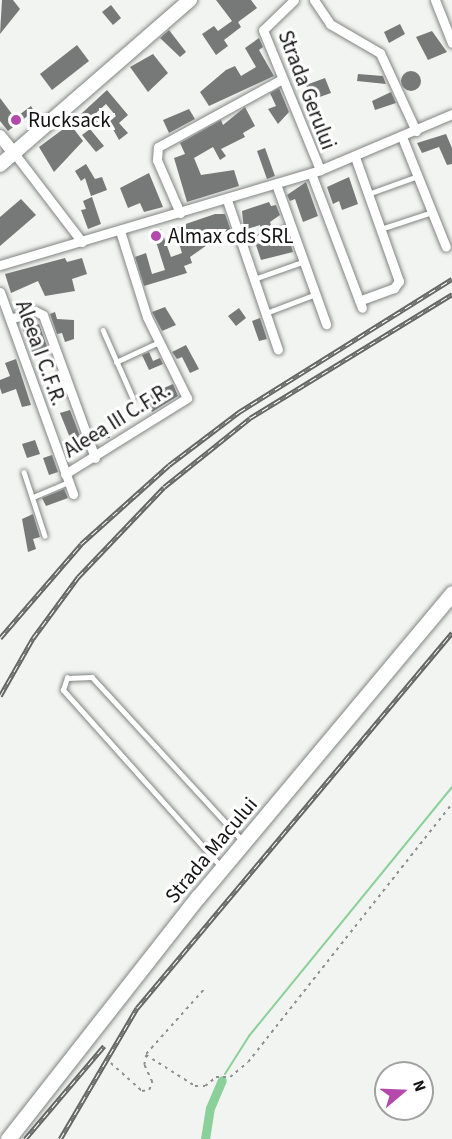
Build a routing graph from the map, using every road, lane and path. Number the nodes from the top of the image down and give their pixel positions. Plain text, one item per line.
1 (190, 0) edge
2 (294, 0) edge
3 (314, 0) edge
4 (435, 0) edge
5 (451, 40) edge
6 (282, 79) junction
7 (452, 114) edge
8 (416, 131) junction
9 (0, 136) edge
10 (402, 137) junction
11 (14, 153) junction
12 (354, 157) junction
13 (0, 165) edge
14 (315, 171) junction
15 (418, 176) junction
16 (276, 184) junction
17 (368, 194) junction
18 (227, 200) junction
19 (432, 212) junction
20 (180, 213) junction
21 (292, 226) junction
22 (381, 230) junction
23 (120, 231) junction
24 (82, 242) junction
25 (242, 243) junction
26 (446, 247) dead end
27 (305, 261) junction
28 (0, 265) edge
29 (254, 279) junction
30 (0, 292) edge
31 (316, 294) junction
32 (266, 313) junction
33 (10, 319) junction
34 (326, 324) dead end
35 (104, 330) dead end
36 (159, 342) junction
37 (278, 350) dead end
38 (116, 362) junction
39 (133, 398) dead end
40 (95, 458) junction
41 (24, 472) dead end
42 (67, 478) junction
43 (73, 494) dead end
44 (33, 497) junction
45 (45, 536) dead end
46 (452, 593) edge
47 (452, 804) edge
48 (244, 842) junction
49 (223, 868) junction
50 (206, 987) dead end
51 (146, 1055) junction
52 (111, 1063) dead end
53 (8, 1139) edge

1 - 11 main road
2 - 6 street, Strada Gerului
3 - 8 street
4 - 5 street
6 - 14 street, Strada Gerului
6 - 20 street
7 - 8 street
8 - 10 street
9 - 11 street
10 - 12 street
10 - 15 street
11 - 13 main road
11 - 24 street
12 - 14 street
12 - 17 street
14 - 16 street
14 - 22 street, Strada Gerului
15 - 17 lane
15 - 19 street
16 - 18 street
16 - 21 street
17 - 22 street
18 - 20 street
18 - 25 street
19 - 22 lane
19 - 26 street
20 - 23 street
21 - 25 lane
21 - 27 street
23 - 24 street
23 - 36 street, Aleea III C.F.R.
24 - 28 street
25 - 29 street
27 - 29 lane
27 - 31 street
29 - 32 street
30 - 33 street, Aleea I C.F.R.
31 - 32 lane
31 - 34 street
32 - 37 street
33 - 40 street
33 - 42 street, Aleea I C.F.R.
35 - 38 lane
36 - 38 lane
36 - 40 street, Aleea III C.F.R.
38 - 39 lane
40 - 42 street, Aleea III C.F.R.
41 - 44 lane
42 - 43 street, Aleea I C.F.R.
42 - 44 lane
44 - 45 lane
46 - 48 highway, Strada Macului
47 - 51 path
48 - 49 highway, Strada Macului
48 - 49 lane
49 - 53 highway, Strada Macului
50 - 51 path
51 - 52 path

